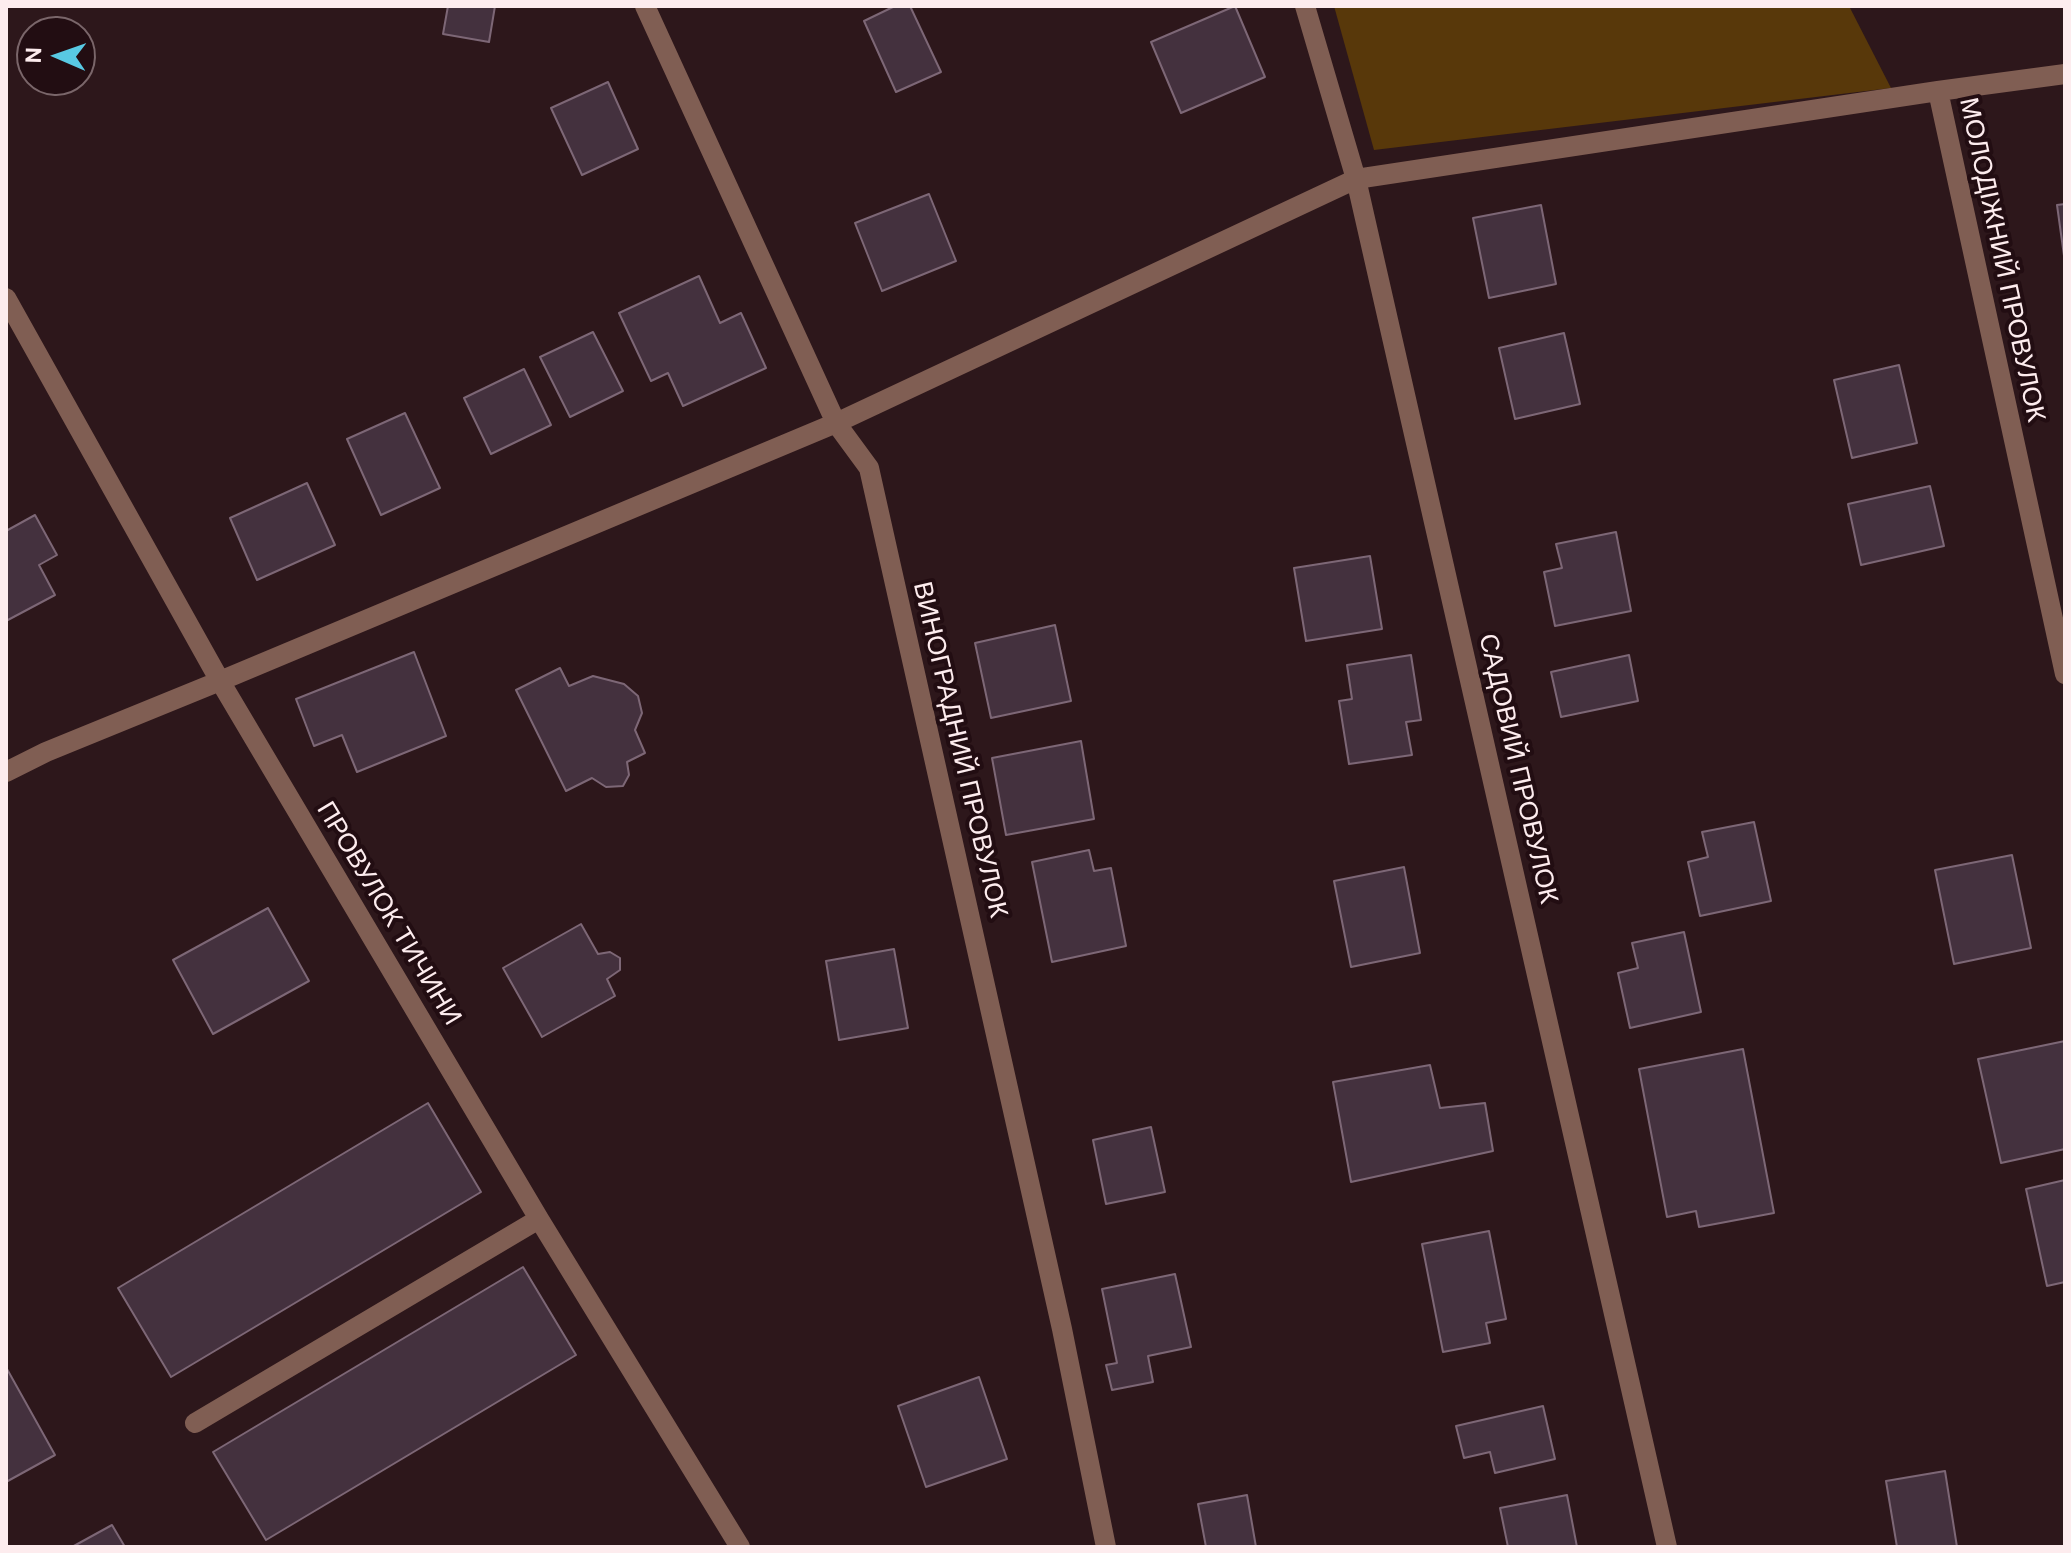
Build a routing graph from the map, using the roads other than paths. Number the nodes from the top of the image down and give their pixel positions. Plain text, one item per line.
1 (645, 6) edge
2 (1305, 6) edge
3 (2065, 74) edge
4 (1938, 91) junction
5 (1356, 179) junction
6 (6, 298) edge
7 (836, 423) junction
8 (2065, 674) edge
9 (220, 681) junction
10 (6, 772) edge
11 (539, 1219) junction
12 (195, 1423) dead end
13 (740, 1547) edge
14 (1106, 1547) edge
15 (1667, 1547) edge

1 - 7 street, ВИНОГРАДНИЙ ПРОВУЛОК
2 - 5 street, САДОВИЙ ПРОВУЛОК
3 - 4 street
4 - 5 street
4 - 8 street, МОЛОДІЖНИЙ ПРОВУЛОК
5 - 7 street
5 - 15 street, САДОВИЙ ПРОВУЛОК
6 - 9 street, ПРОВУЛОК ТИЧИНИ
7 - 9 street
7 - 14 street, ВИНОГРАДНИЙ ПРОВУЛОК
9 - 10 street
9 - 11 street, ПРОВУЛОК ТИЧИНИ
11 - 12 street
11 - 13 street, ПРОВУЛОК ТИЧИНИ

